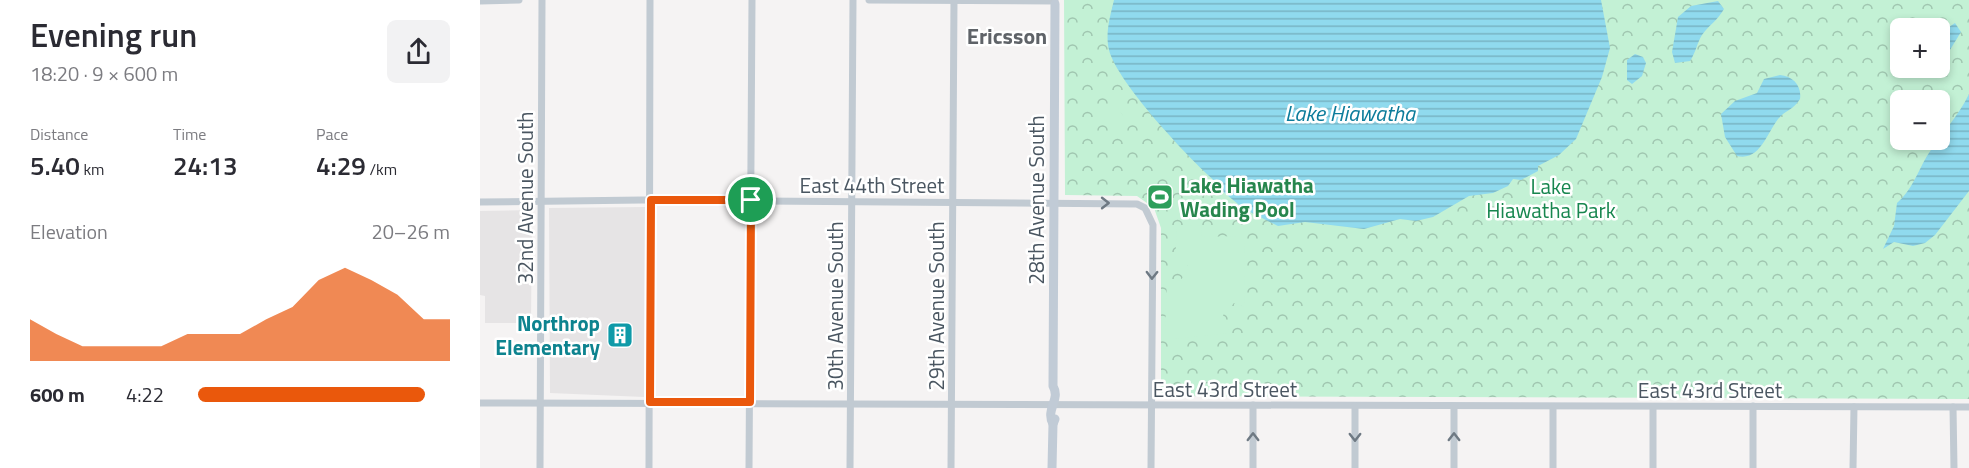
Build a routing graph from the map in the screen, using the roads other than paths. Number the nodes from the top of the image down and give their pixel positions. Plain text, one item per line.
1 (519, 0) edge
2 (542, 0) edge
3 (650, 0) edge
4 (752, 0) edge
5 (853, 0) edge
6 (869, 0) edge
7 (954, 0) edge
8 (480, 1) edge
9 (1055, 2) edge
10 (651, 200) junction
11 (751, 200) junction
12 (541, 201) junction
13 (852, 201) junction
14 (480, 202) edge
15 (953, 202) junction
16 (1054, 202) junction
17 (650, 402) junction
18 (750, 402) junction
19 (480, 403) edge
20 (540, 403) junction
21 (851, 403) junction
22 (952, 404) junction
23 (1053, 404) junction
24 (1151, 405) junction
25 (1253, 405) junction
26 (1355, 406) junction
27 (1454, 406) junction
28 (1753, 406) junction
29 (1553, 407) junction
30 (1653, 407) junction
31 (1854, 407) junction
32 (1953, 407) junction
33 (1969, 407) edge
34 (540, 468) edge
35 (649, 468) edge
36 (749, 468) edge
37 (850, 468) edge
38 (951, 468) edge
39 (1052, 468) edge
40 (1151, 468) edge
41 (1253, 468) edge
42 (1355, 468) edge
43 (1454, 468) edge
44 (1553, 468) edge
45 (1653, 468) edge
46 (1753, 468) edge
47 (1853, 468) edge
48 (1954, 468) edge

1 - 8 street
2 - 12 street, 32nd Avenue South
3 - 10 street
4 - 11 street
5 - 13 street, 30th Avenue South
6 - 7 street
7 - 9 street
7 - 15 street, 29th Avenue South
9 - 16 street, 28th Avenue South
10 - 11 street, East 44th Street
10 - 12 street, East 44th Street
10 - 17 street
11 - 13 street, East 44th Street
11 - 18 street
12 - 14 street, East 44th Street
12 - 20 street, 32nd Avenue South
13 - 15 street, East 44th Street
13 - 21 street, 30th Avenue South
15 - 16 street, East 44th Street
15 - 22 street, 29th Avenue South
16 - 23 street, 28th Avenue South
16 -> 24 street, East 44th Street
17 - 18 street, East 43rd Street
17 - 20 street, East 43rd Street
17 - 35 street
18 - 21 street, East 43rd Street
18 - 36 street
19 - 20 street, East 43rd Street
20 - 34 street, 32nd Avenue South
21 - 22 street, East 43rd Street
21 - 37 street, 30th Avenue South
22 - 23 street, East 43rd Street
22 - 38 street, 29th Avenue South
23 - 24 street, East 43rd Street
23 - 39 street, 28th Avenue South
24 - 25 street, East 43rd Street
24 - 40 street
25 - 26 street, East 43rd Street
41 -> 25 street
26 - 27 street, East 43rd Street
26 -> 42 street
27 - 29 street, East 43rd Street
43 -> 27 street
28 - 30 street, East 43rd Street
28 - 31 street, East 43rd Street
28 - 46 street
29 - 30 street, East 43rd Street
29 - 44 street
30 - 45 street
31 - 32 street, East 43rd Street
31 - 47 street
32 - 33 street, East 43rd Street
32 - 48 street

